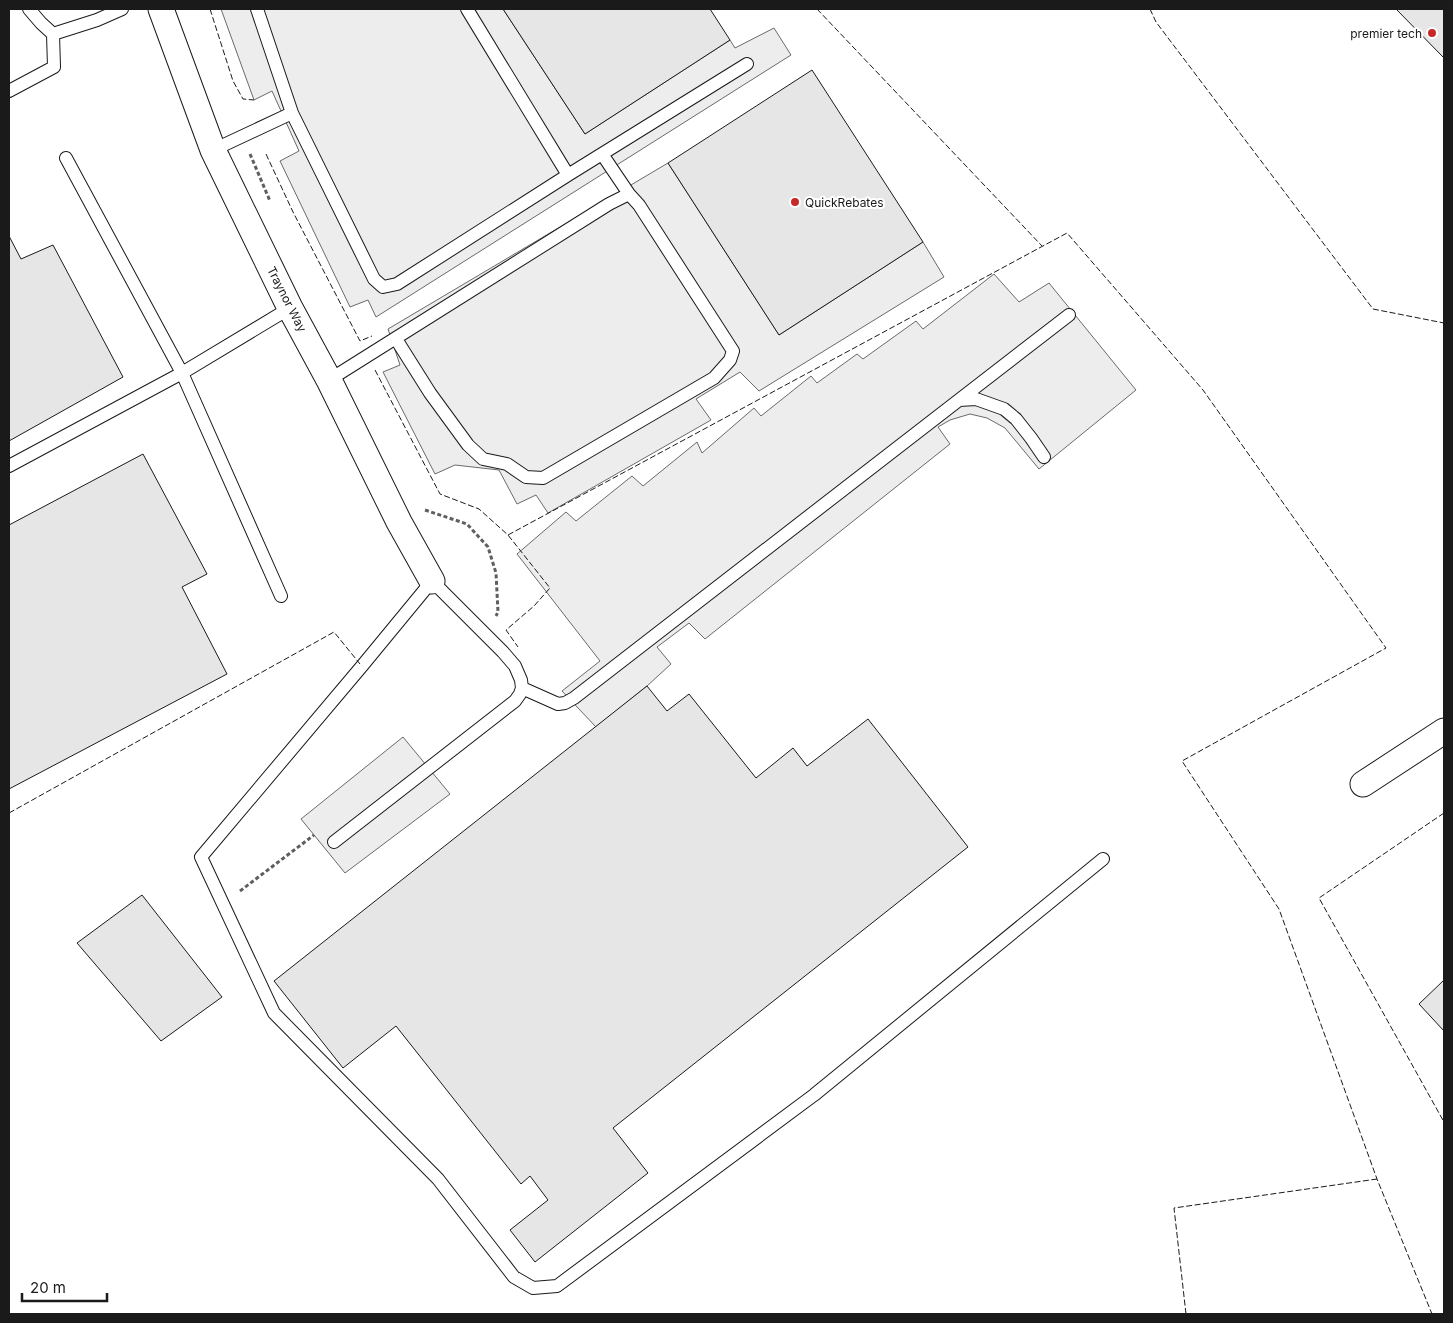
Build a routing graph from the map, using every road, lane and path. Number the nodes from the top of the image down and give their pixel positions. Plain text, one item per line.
1 (29, 9) edge
2 (122, 9) edge
3 (161, 9) edge
4 (257, 9) edge
5 (467, 9) edge
6 (54, 34) junction
7 (747, 64) dead end
8 (9, 91) edge
9 (292, 113) junction
10 (243, 136) junction
11 (214, 150) junction
12 (602, 154) junction
13 (66, 158) dead end
14 (568, 175) junction
15 (629, 194) junction
16 (272, 204) dead end
17 (290, 308) junction
18 (1069, 315) dead end
19 (396, 339) junction
20 (182, 373) junction
21 (329, 380) junction
22 (960, 400) junction
23 (1044, 457) dead end
24 (9, 466) edge
25 (424, 510) dead end
26 (432, 581) junction
27 (281, 596) dead end
28 (488, 637) junction
29 (522, 688) junction
30 (1444, 731) edge
31 (1363, 784) dead end
32 (352, 828) junction
33 (334, 842) dead end
34 (1103, 859) dead end
35 (223, 904) junction

1 - 6 lane
2 - 6 lane
3 - 11 street, Traynor Way
4 - 9 lane
5 - 14 lane
6 - 8 lane
7 - 12 lane
9 - 10 lane
9 - 14 lane
10 - 11 lane
10 - 16 path
11 - 17 street, Traynor Way
12 - 14 lane
12 - 15 lane
13 - 20 lane
15 - 19 lane
15 - 19 lane
17 - 20 lane
17 - 21 street, Traynor Way
18 - 22 lane
19 - 21 lane
20 - 24 lane
20 - 27 lane
21 - 26 street, Traynor Way
22 - 23 lane
22 - 29 lane
25 - 28 path
26 - 28 lane
26 - 35 lane
28 - 29 lane
29 - 32 lane
30 - 31 street
32 - 33 lane
32 - 35 path
34 - 35 lane

